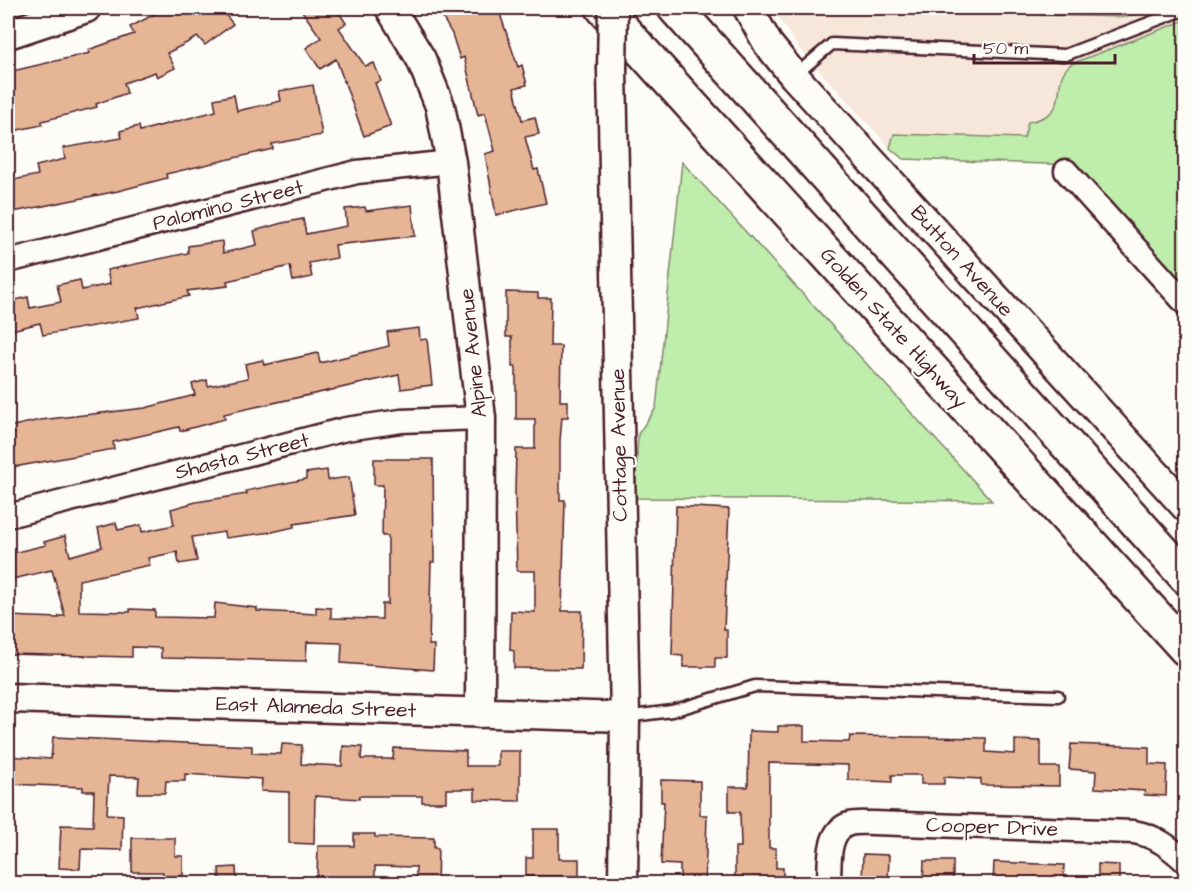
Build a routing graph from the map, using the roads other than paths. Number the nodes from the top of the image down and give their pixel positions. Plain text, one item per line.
1 (86, 8) edge
2 (390, 8) edge
3 (603, 8) edge
4 (614, 8) edge
5 (675, 8) edge
6 (748, 8) edge
7 (1185, 9) edge
8 (24, 23) edge
9 (794, 76) junction
10 (451, 162) junction
11 (1066, 171) dead end
12 (8, 261) edge
13 (1185, 304) edge
14 (481, 418) junction
15 (1182, 496) edge
16 (8, 516) edge
17 (1185, 577) edge
18 (1185, 649) edge
19 (1058, 696) dead end
20 (8, 698) edge
21 (480, 712) junction
22 (625, 717) junction
23 (1185, 862) edge
24 (830, 880) edge
25 (623, 884) edge

1 - 8 street
2 - 10 street, Alpine Avenue
3 - 18 highway, Golden State Highway
4 - 22 street, Cottage Avenue, bridge
5 - 17 highway
6 - 9 street, Button Avenue
7 - 9 lane
9 - 15 street, Button Avenue
10 - 12 street, Palomino Street
10 - 14 street, Alpine Avenue
11 - 13 street
14 - 16 street, Shasta Street
14 - 21 street, Alpine Avenue
19 - 22 lane
20 - 21 street, East Alameda Street
21 - 22 street, East Alameda Street
22 - 25 street, Cottage Avenue
23 - 24 street, Cooper Drive

